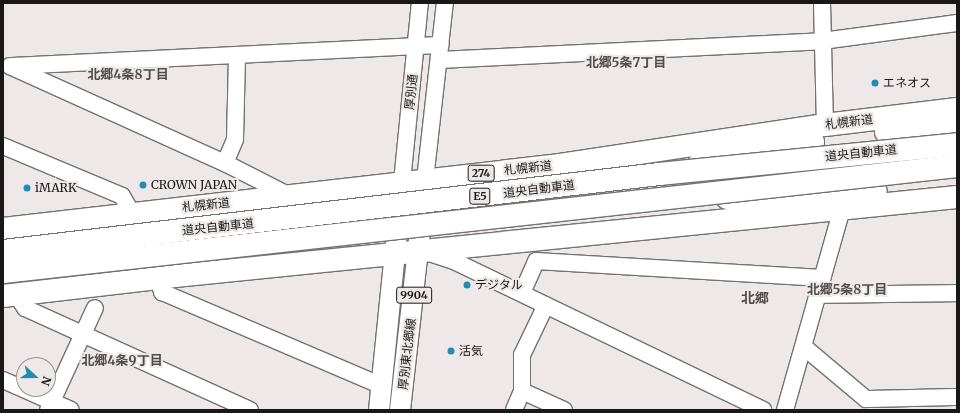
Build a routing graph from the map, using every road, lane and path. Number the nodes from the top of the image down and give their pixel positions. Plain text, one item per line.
1 (420, 3) edge
2 (445, 3) edge
3 (822, 3) edge
4 (957, 23) edge
5 (822, 41) junction
6 (416, 46) junction
7 (439, 52) junction
8 (237, 55) junction
9 (6, 65) edge
10 (957, 109) edge
11 (825, 125) junction
12 (957, 126) edge
13 (957, 144) edge
14 (3, 146) edge
15 (225, 163) junction
16 (957, 166) edge
17 (659, 174) junction
18 (425, 180) junction
19 (402, 182) junction
20 (957, 184) edge
21 (675, 195) junction
22 (290, 196) junction
23 (957, 197) edge
24 (842, 209) junction
25 (132, 213) junction
26 (3, 229) edge
27 (3, 251) edge
28 (419, 251) junction
29 (396, 255) junction
30 (3, 272) edge
31 (158, 278) junction
32 (822, 278) junction
33 (522, 293) junction
34 (957, 293) edge
35 (10, 295) edge
36 (817, 295) junction
37 (546, 305) junction
38 (95, 308) dead end
39 (83, 334) junction
40 (804, 348) junction
41 (3, 380) edge
42 (382, 386) junction
43 (522, 391) junction
44 (948, 402) edge
45 (50, 406) edge
46 (71, 410) edge
47 (250, 410) edge
48 (379, 410) edge
49 (400, 410) edge
50 (514, 410) edge
51 (564, 410) edge
52 (763, 410) edge
53 (785, 410) edge

1 - 6 street, 厚別通
2 - 7 street, 厚別通
3 - 5 street
4 - 5 street
5 - 7 street
5 - 11 street
6 - 7 street
6 - 8 street
6 - 19 street, 厚別通
7 - 18 street, 厚別通
8 - 9 street
8 - 15 street
9 - 15 street
10 - 11 highway, 札幌新道 / 274
11 - 18 highway, 札幌新道 / 274
12 - 17 highway, bridge
13 - 17 highway, 道央自動車道 / E5, bridge
14 - 25 street
15 - 22 street
16 - 21 highway, 道央自動車道 / E5, bridge
17 - 27 highway, 道央自動車道 / E5, bridge
18 - 19 highway, 札幌新道 / 274
18 - 28 main road, 厚別東北郷線 / 9904
19 - 22 highway, 札幌新道 / 274
19 - 29 main road, 厚別東北郷線 / 9904
20 - 21 highway, bridge
21 - 30 highway, 道央自動車道 / E5, bridge
22 - 25 highway, 札幌新道 / 274
23 - 24 highway
24 - 28 highway
24 - 32 street
25 - 26 highway, 札幌新道 / 274
28 - 29 highway
28 - 33 street
28 - 49 main road, 厚別東北郷線 / 9904
29 - 31 highway
29 - 42 main road, 厚別東北郷線 / 9904
31 - 35 highway
31 - 42 street
32 - 33 street
32 - 36 street
33 - 37 street
34 - 36 street
35 - 39 street
36 - 40 street
37 - 43 street
37 - 52 street
38 - 39 street
39 - 45 street
39 - 47 street
40 - 44 street
40 - 53 street
41 - 45 street
42 - 48 main road, 厚別東北郷線 / 9904
43 - 50 street
43 - 51 street
45 - 46 street

